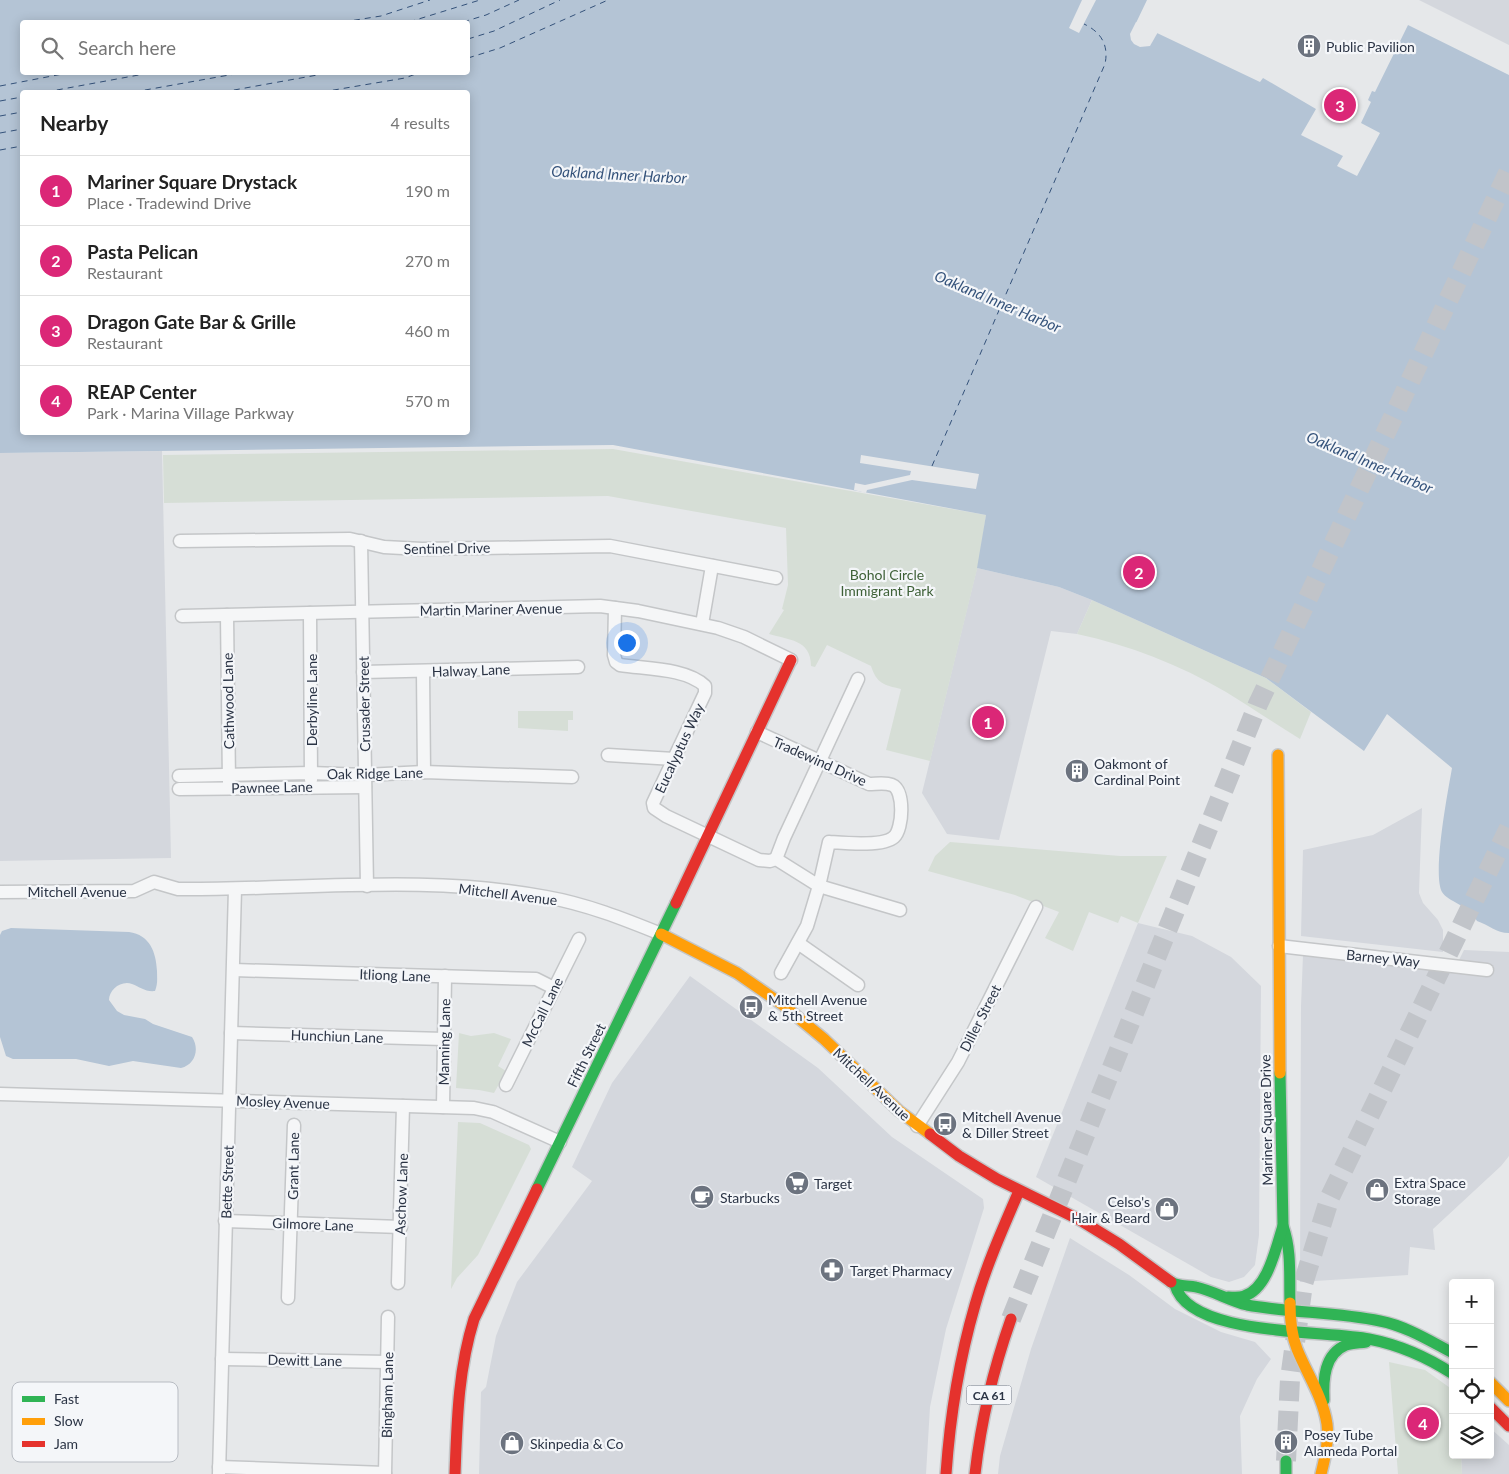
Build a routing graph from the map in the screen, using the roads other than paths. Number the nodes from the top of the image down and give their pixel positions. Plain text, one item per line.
1 (180, 541) dead end
2 (361, 541) junction
3 (712, 566) junction
4 (776, 578) dead end
5 (615, 608) junction
6 (362, 612) junction
7 (310, 613) junction
8 (227, 615) junction
9 (182, 616) dead end
10 (702, 624) junction
11 (791, 660) joint
12 (578, 667) dead end
13 (363, 672) junction
14 (423, 672) junction
15 (858, 679) dead end
16 (757, 732) junction
17 (608, 755) dead end
18 (1278, 755) dead end
19 (674, 760) junction
20 (819, 762) junction
21 (424, 772) junction
22 (311, 773) junction
23 (572, 777) dead end
24 (365, 781) junction
25 (179, 782) dead end
26 (229, 782) junction
27 (311, 787) junction
28 (708, 836) junction
29 (776, 859) junction
30 (367, 886) junction
31 (819, 886) junction
32 (235, 889) junction
33 (0, 892) edge
34 (1036, 907) dead end
35 (900, 910) dead end
36 (662, 934) junction
37 (579, 939) dead end
38 (798, 944) junction
39 (1279, 946) junction
40 (234, 970) junction
41 (1487, 970) dead end
42 (781, 972) dead end
43 (445, 976) junction
44 (858, 985) dead end
45 (554, 988) junction
46 (231, 1032) junction
47 (444, 1039) junction
48 (506, 1085) dead end
49 (0, 1094) edge
50 (229, 1100) junction
51 (403, 1106) junction
52 (443, 1107) junction
53 (294, 1125) dead end
54 (917, 1126) junction
55 (560, 1142) junction
56 (1019, 1190) junction
57 (225, 1221) junction
58 (292, 1223) junction
59 (401, 1226) junction
60 (1283, 1226) junction
61 (398, 1283) dead end
62 (1175, 1285) junction
63 (1219, 1296) junction
64 (288, 1298) dead end
65 (1288, 1311) junction
66 (388, 1317) dead end
67 (1011, 1319) tunnel mouth
68 (1292, 1332) junction
69 (1373, 1340) junction
70 (1449, 1351) edge
71 (222, 1359) junction
72 (387, 1362) junction
73 (1449, 1372) edge
74 (1494, 1386) edge
75 (1509, 1401) edge
76 (1325, 1410) junction
77 (1494, 1411) edge
78 (1509, 1426) edge
79 (1286, 1461) tunnel mouth
80 (219, 1470) edge
81 (385, 1473) edge
82 (455, 1474) edge
83 (946, 1474) edge
84 (976, 1474) edge
85 (1286, 1474) edge
86 (1321, 1474) edge

1 - 2 street, Sentinel Drive
2 - 3 street, Sentinel Drive
2 - 6 street, Crusader Street
3 - 4 street, Sentinel Drive
3 - 10 street
5 - 6 street, Martin Mariner Avenue
5 - 10 street, Martin Mariner Avenue
5 - 19 street, Eucalyptus Way
6 - 7 street, Martin Mariner Avenue
6 - 13 street, Crusader Street
7 - 8 street, Martin Mariner Avenue
7 - 22 street, Derbyline Lane
8 - 9 street, Martin Mariner Avenue
8 - 26 street, Cathwood Lane
10 - 11 street, Martin Mariner Avenue
11 - 16 street, Fifth Street
12 - 14 street, Halway Lane
13 - 14 street, Halway Lane
13 - 24 street, Crusader Street
14 - 21 street
15 - 20 street
16 - 20 street, Tradewind Drive
16 - 28 street, Fifth Street
17 - 19 street
18 - 39 street, Mariner Square Drive
19 - 28 street, Eucalyptus Way
20 - 29 street
20 - 31 street, Tradewind Drive
21 - 23 street, Oak Ridge Lane
21 - 24 street, Oak Ridge Lane
22 - 24 street, Oak Ridge Lane
22 - 26 street, Oak Ridge Lane
22 - 27 street, Derbyline Lane
24 - 27 street, Pawnee Lane
24 - 30 street, Crusader Street
25 - 26 street, Oak Ridge Lane
26 - 27 street, Pawnee Lane
28 - 29 street
28 - 36 street, Fifth Street
29 - 31 street
30 - 32 street, Mitchell Avenue
30 - 36 street, Mitchell Avenue
31 - 35 street
31 - 38 street
32 - 33 street, Mitchell Avenue
32 - 40 street, Bette Street
34 - 54 street, Diller Street
36 - 54 street, Mitchell Avenue
36 - 55 street, Fifth Street
37 - 45 street, McCall Lane
38 - 42 street
38 - 44 street
39 - 41 street, Barney Way
39 - 60 street, Mariner Square Drive
40 - 43 street, Itliong Lane
40 - 46 street, Bette Street
43 - 45 street, Itliong Lane
43 - 47 street, Manning Lane
45 - 48 street, McCall Lane
46 - 47 street, Hunchiun Lane
46 - 50 street, Bette Street
47 - 52 street, Manning Lane
49 - 50 street, Mosley Avenue
50 - 51 street, Mosley Avenue
50 - 57 street, Bette Street
51 - 52 street, Mosley Avenue
51 - 59 street, Aschow Lane
52 - 55 street, Mosley Avenue
53 - 58 street, Grant Lane
54 - 56 street, Mitchell Avenue
55 - 82 street, Fifth Street
56 - 62 street, Mitchell Avenue
56 - 83 street
57 - 58 street, Gilmore Lane
57 - 71 street, Bette Street
58 - 59 street, Gilmore Lane
58 - 64 street, Grant Lane
59 - 61 street, Aschow Lane
60 - 63 street
60 - 65 street, Mariner Square Drive
62 - 63 street
62 - 68 street
63 - 65 street
65 - 68 street, Mariner Square Drive
65 - 70 street
66 - 72 street, Bingham Lane
67 - 84 street, CA 61
68 - 69 street
68 - 76 street, Mariner Square Drive
69 - 73 street
69 - 76 street
71 - 72 street, Dewitt Lane
71 - 80 street, Bette Street
72 - 81 street, Bingham Lane
74 - 75 street
76 - 86 street, Mariner Square Drive
77 - 78 street
79 - 85 street
80 - 81 street

